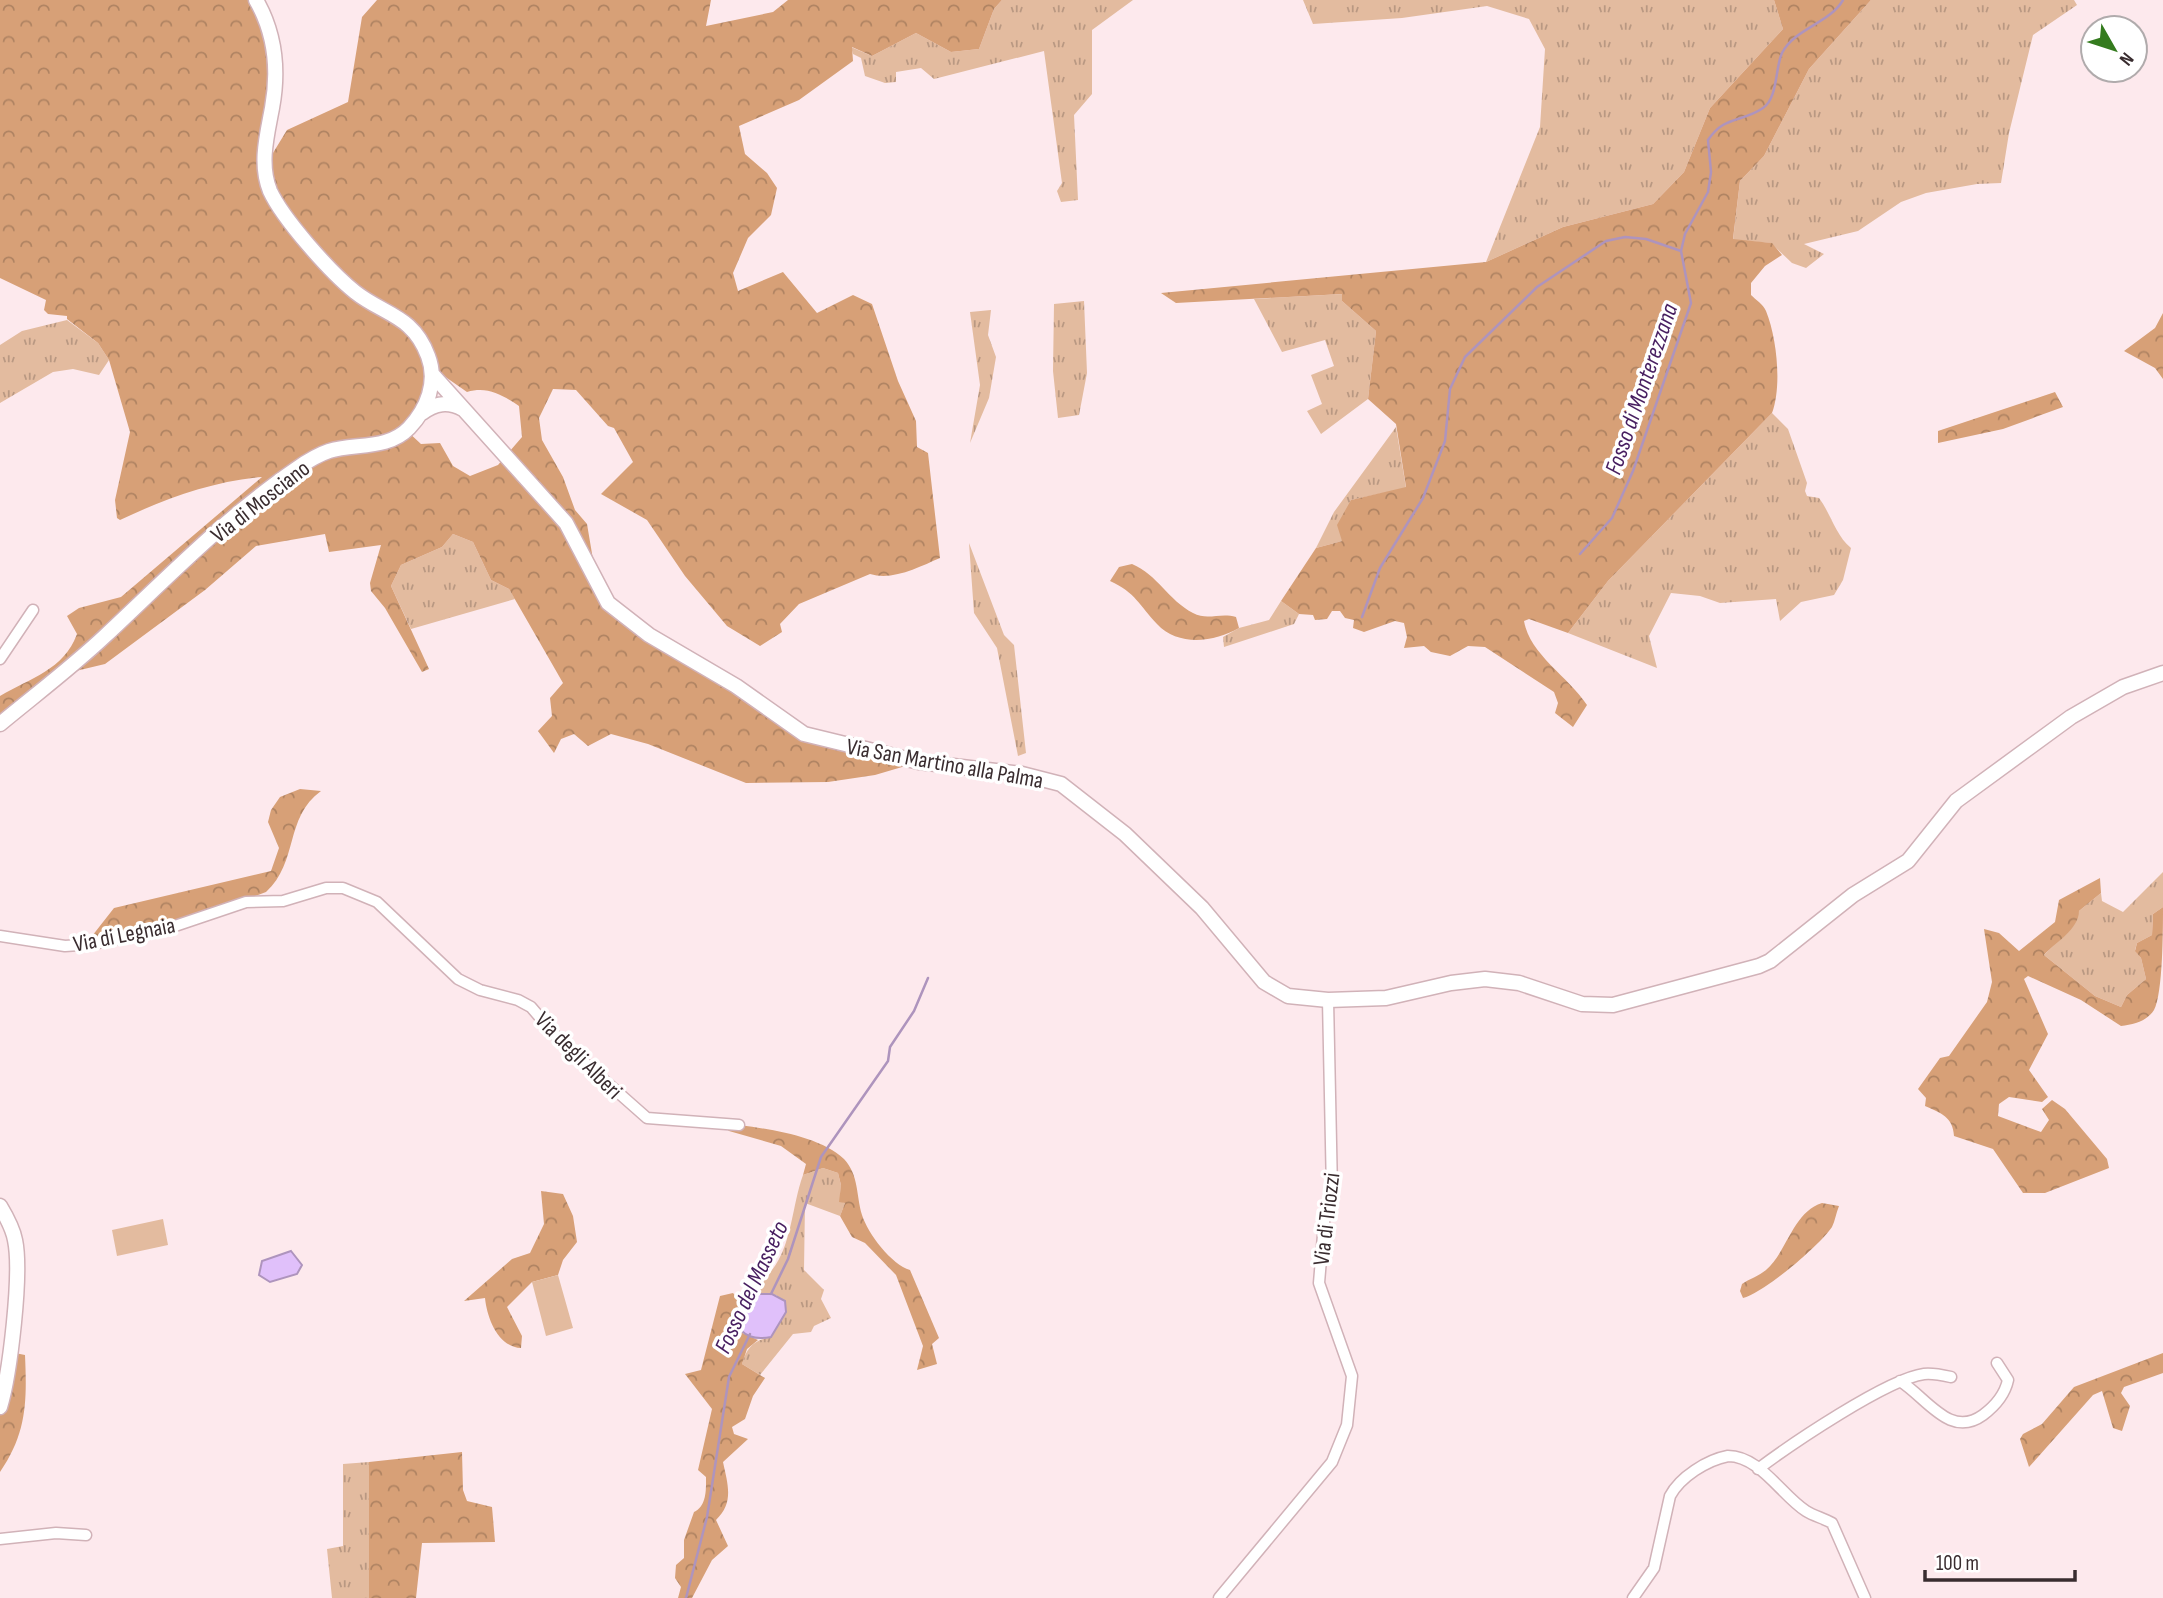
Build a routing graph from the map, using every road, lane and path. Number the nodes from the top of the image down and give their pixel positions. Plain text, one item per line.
1 (256, 0) edge
2 (432, 374) junction
3 (468, 411) junction
4 (422, 412) junction
5 (33, 610) dead end
6 (0, 659) edge
7 (2163, 673) edge
8 (0, 724) edge
9 (246, 901) joint
10 (0, 936) edge
11 (1328, 1000) junction
12 (739, 1125) dead end
13 (0, 1206) edge
14 (1997, 1363) dead end
15 (1951, 1377) dead end
16 (1900, 1381) junction
17 (0, 1407) edge
18 (1758, 1469) junction
19 (86, 1535) dead end
20 (0, 1539) edge
21 (1219, 1598) edge
22 (1633, 1598) edge
23 (1865, 1598) edge

1 - 2 street
2 - 3 street, Via San Martino alla Palma
2 - 4 street, Via di Mosciano
3 - 4 street
3 - 11 street, Via San Martino alla Palma
4 - 8 street, Via di Mosciano
5 - 6 street
7 - 11 street, Via San Martino alla Palma
9 - 10 street, Via di Legnaia
9 - 12 street, Via degli Alberi
11 - 21 street, Via di Triozzi
13 - 17 street
14 - 16 street
15 - 16 street
16 - 18 street
18 - 22 street
18 - 23 street
19 - 20 street

